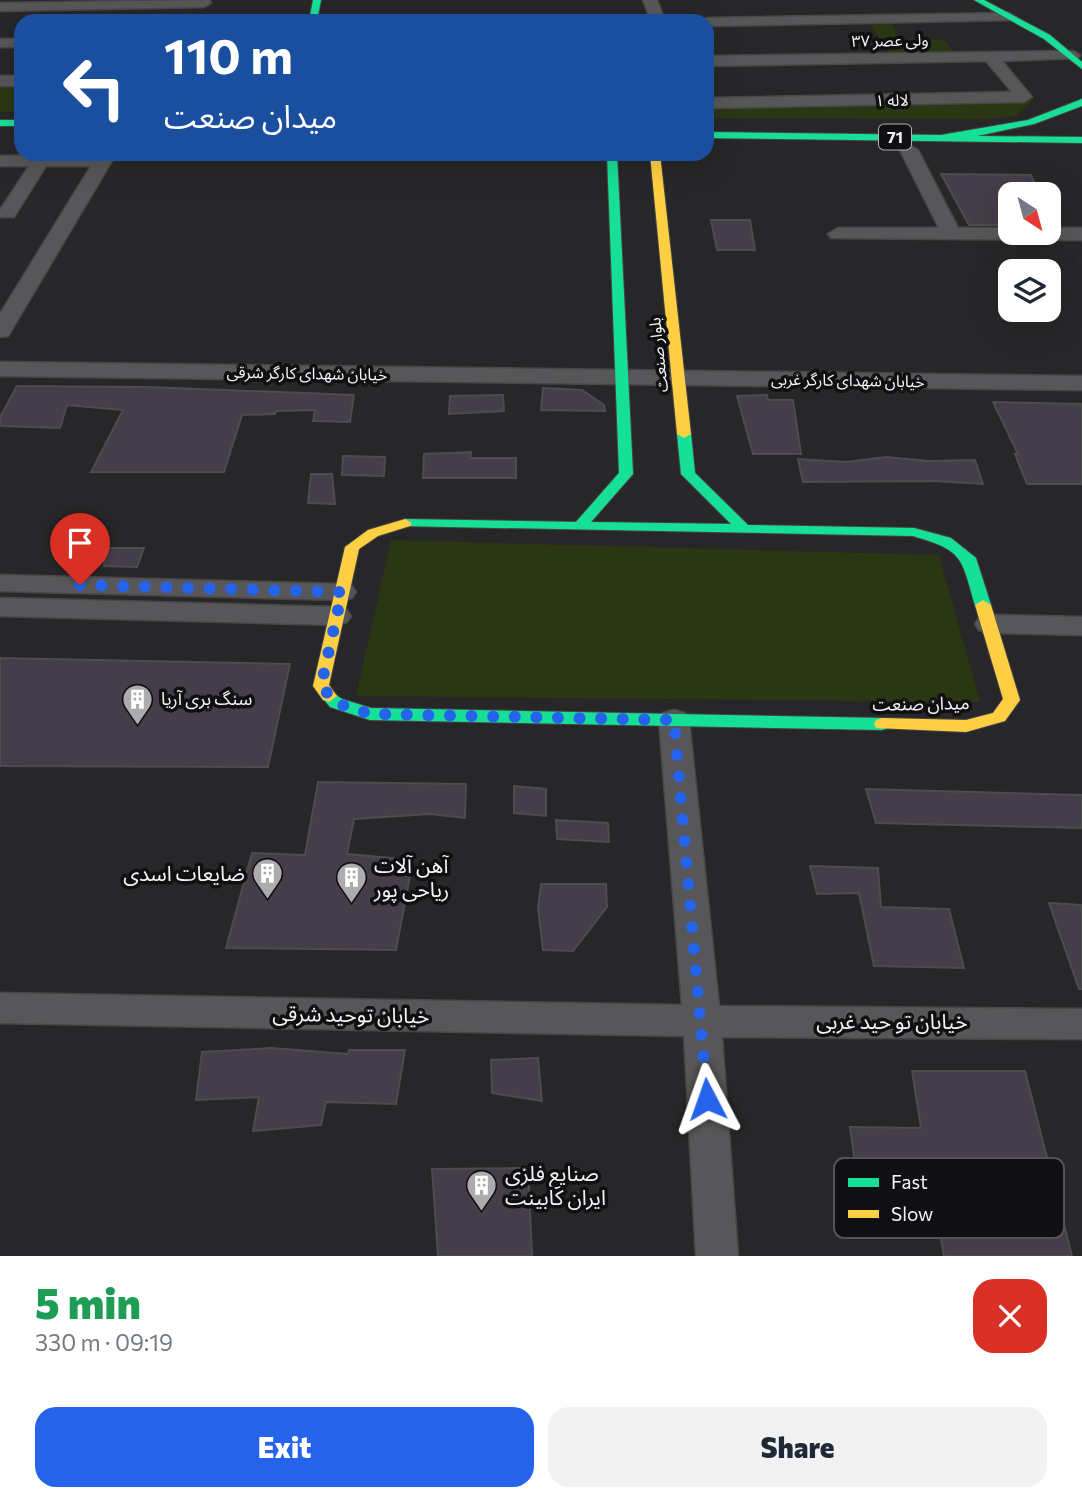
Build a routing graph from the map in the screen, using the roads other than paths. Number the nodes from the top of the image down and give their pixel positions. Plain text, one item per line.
1 (978, 0) edge
2 (1009, 0) edge
3 (204, 1) edge
4 (0, 7) edge
5 (1009, 17) junction
6 (851, 20) junction
7 (714, 21) edge
8 (1048, 40) junction
9 (990, 56) junction
10 (878, 58) junction
11 (714, 61) edge
12 (1077, 61) edge
13 (1082, 102) edge
14 (714, 103) edge
15 (714, 135) edge
16 (941, 138) junction
17 (1082, 140) edge
18 (714, 147) edge
19 (909, 150) junction
20 (1082, 152) edge
21 (41, 161) joint
22 (103, 161) edge
23 (612, 161) edge
24 (656, 161) edge
25 (4, 166) edge
26 (7, 213) dead end
27 (838, 234) dead end
28 (951, 234) junction
29 (1082, 234) edge
30 (0, 331) edge
31 (0, 369) edge
32 (618, 377) junction
33 (678, 378) junction
34 (1082, 383) edge
35 (580, 526) junction
36 (744, 529) junction
37 (0, 583) edge
38 (234, 601) junction
39 (340, 604) junction
40 (0, 607) edge
41 (989, 624) junction
42 (1082, 626) edge
43 (674, 720) junction
44 (0, 1008) edge
45 (702, 1021) junction
46 (1082, 1024) edge
47 (717, 1256) edge

1 - 5 main road
2 - 8 main road
3 - 4 street
5 - 6 street
5 - 8 main road
6 - 7 street
6 - 10 street
8 - 12 main road
9 - 10 street, ولی عصر ۳۷
9 - 12 street, ولی عصر ۳۷
9 - 14 street, لاله ۱
10 - 11 street, ولی عصر ۳۷
13 - 16 main road
15 - 16 main road, 71
16 - 17 main road, 71
18 - 19 main road, 71
19 - 20 main road, 71
19 - 28 street
21 - 25 street
21 - 26 street
22 - 30 street
23 - 32 main road, بلوار صنعت
24 - 33 main road, بلوار صنعت
27 - 28 street
28 - 29 street
31 - 32 street, خیابان شهدای کارگر شرقی
32 - 33 street, خیابان شهدای کارگر غربی
32 - 35 main road, بلوار صنعت
33 - 34 street, خیابان شهدای کارگر غربی
33 - 36 main road, بلوار صنعت
35 - 36 main road, میدان صنعت
35 - 39 main road, میدان صنعت
36 - 41 main road, میدان صنعت
37 - 38 street
38 - 39 street
38 - 40 street
39 - 43 main road, میدان صنعت
41 - 42 street
41 - 43 main road, میدان صنعت
43 - 45 street
44 - 45 street, خیابان توحید شرقی
45 - 46 street, خیابان تو حید غربی
45 - 47 street

